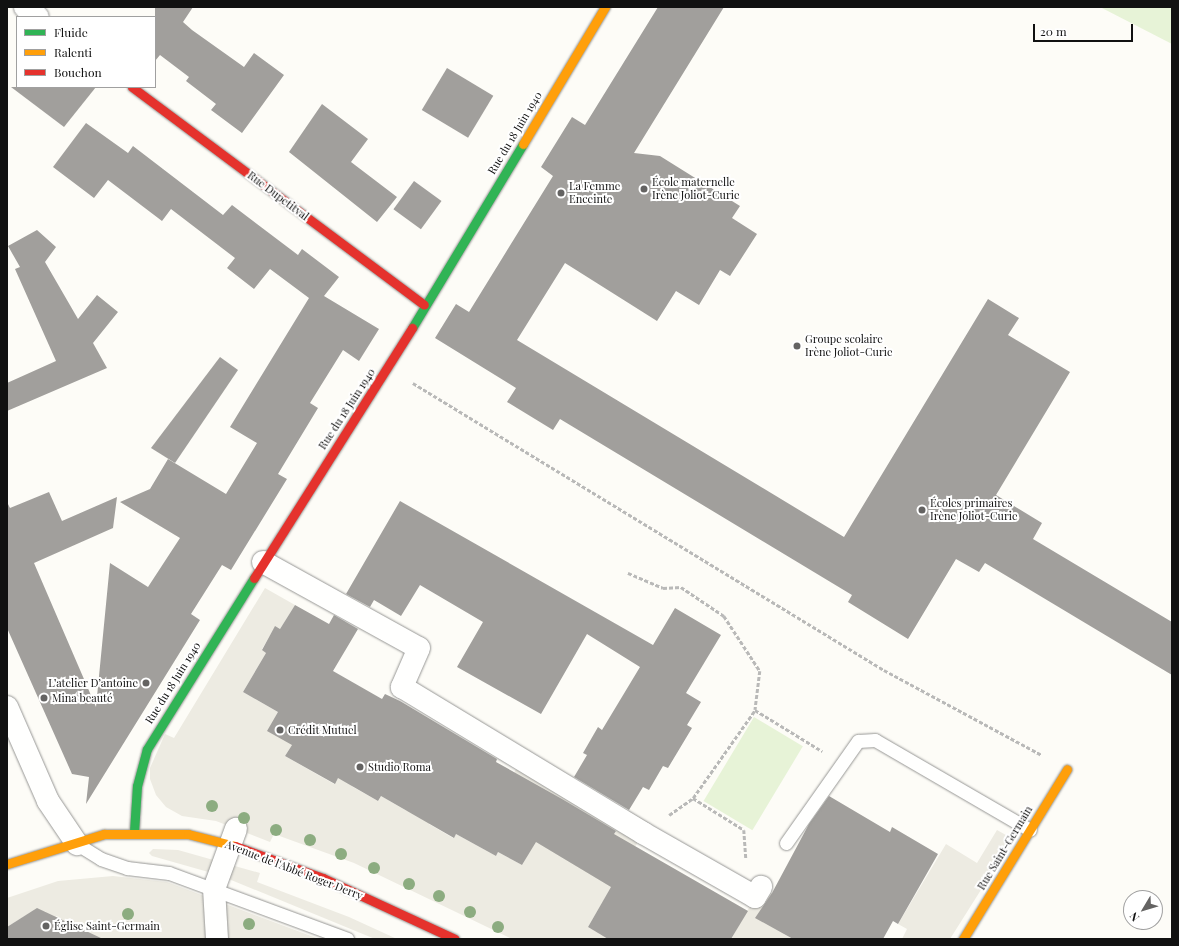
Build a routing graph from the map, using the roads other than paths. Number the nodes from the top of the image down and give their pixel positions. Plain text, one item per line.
1 (25, 7) edge
2 (605, 7) edge
3 (37, 16) edge
4 (133, 88) edge
5 (424, 305) junction
6 (263, 562) junction
7 (7, 707) edge
8 (1067, 769) road end
9 (1030, 830) junction
10 (134, 832) junction
11 (234, 837) junction
12 (77, 844) junction
13 (786, 844) dead end
14 (7, 864) edge
15 (214, 889) junction
16 (753, 889) road end
17 (217, 939) edge
18 (347, 939) edge
19 (455, 939) edge
20 (963, 939) edge

1 - 3 street
2 - 5 street, Rue du 18 Juin 1940
4 - 5 street, Rue Dupetitval
5 - 6 street, Rue du 18 Juin 1940
6 - 10 street, Rue du 18 Juin 1940
6 - 16 street
7 - 12 street
8 - 9 street, Rue Saint-Germain
9 - 13 lane
9 - 20 street, Rue Saint-Germain
10 - 11 street, Avenue de l'Abbé Roger Derry
10 - 12 street, Avenue de l'Abbé Roger Derry
11 - 15 street
11 - 19 street, Avenue de l'Abbé Roger Derry
12 - 14 street, Avenue de l'Abbé Roger Derry
12 - 15 lane
15 - 17 street
15 - 18 lane

